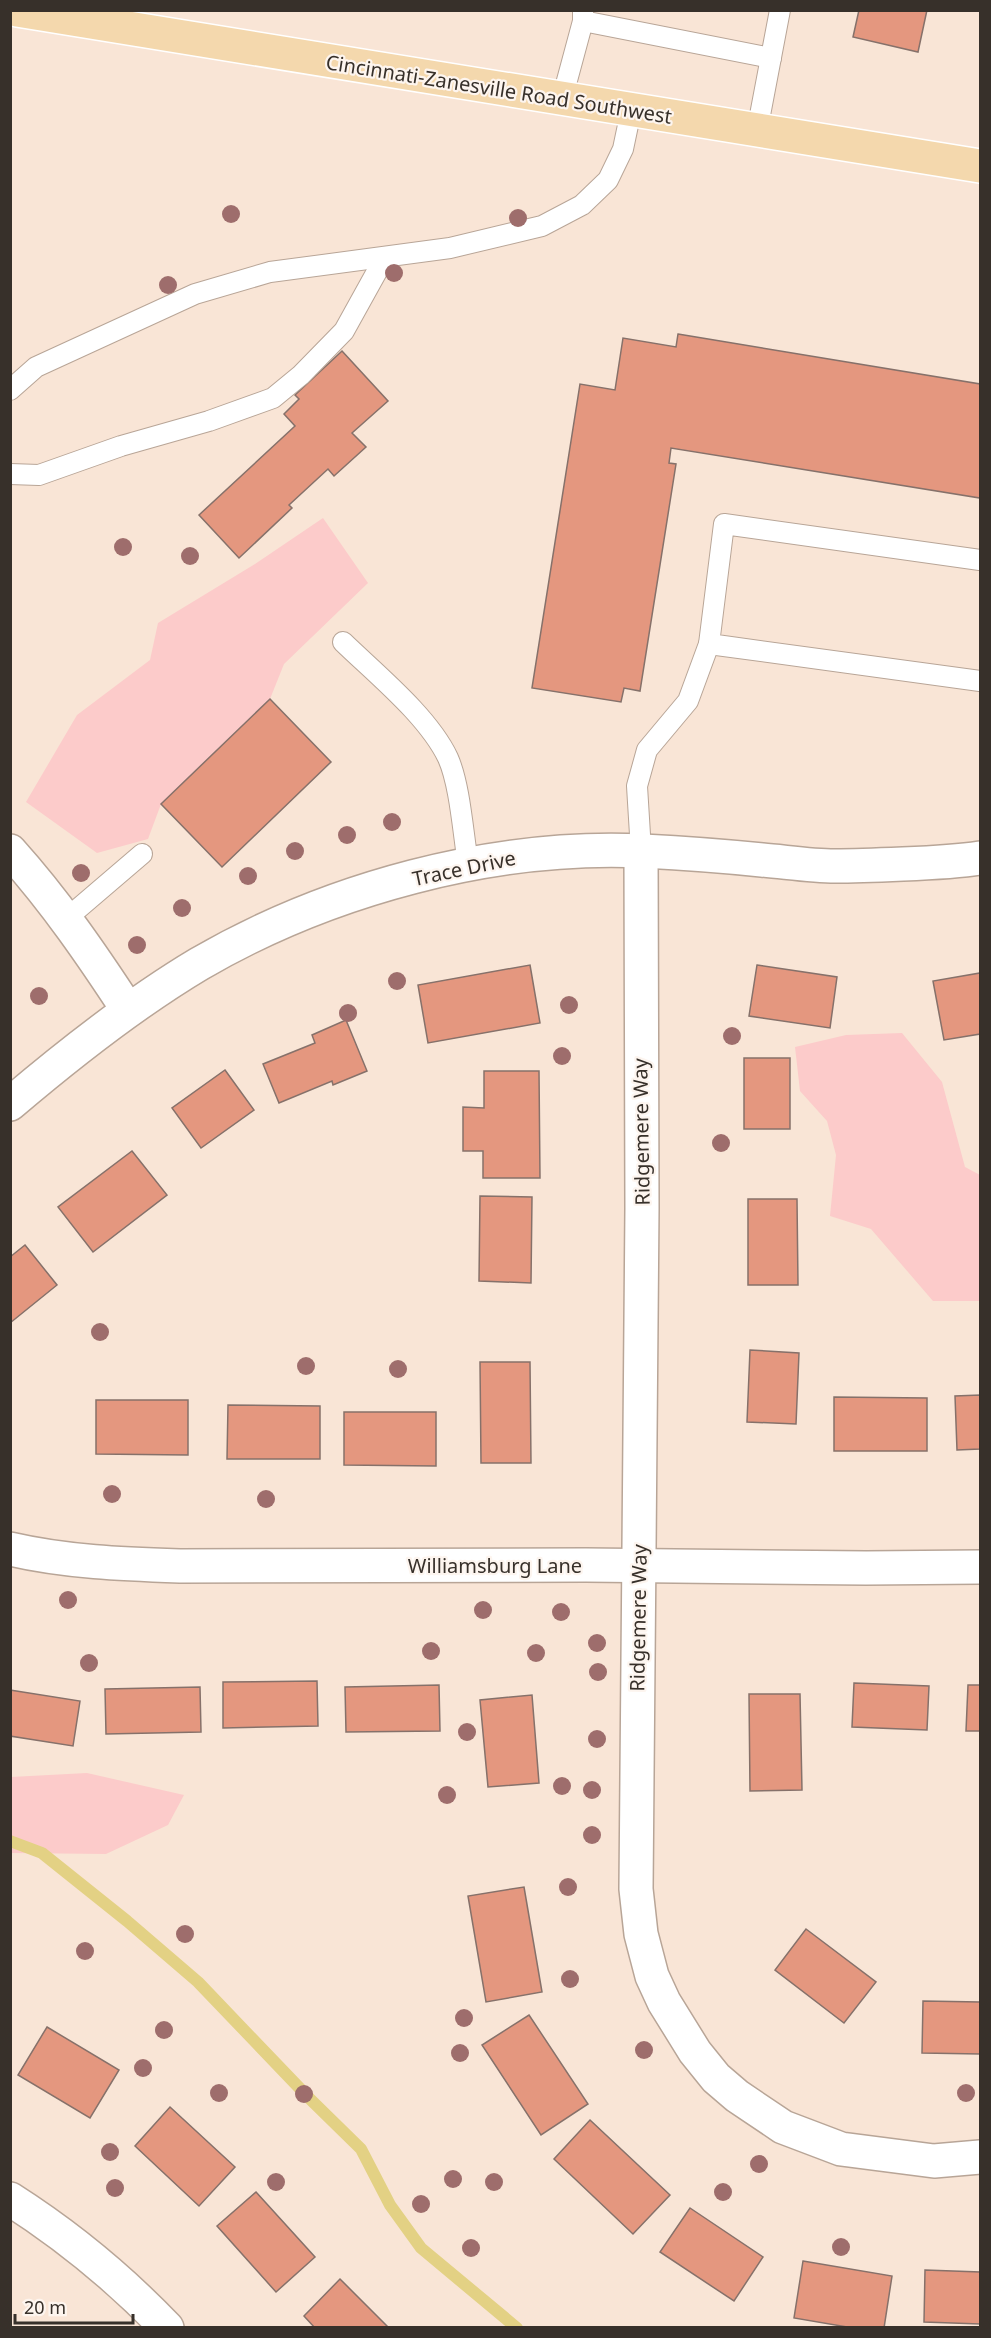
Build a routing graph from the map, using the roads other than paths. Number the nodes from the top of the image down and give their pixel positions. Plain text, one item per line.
1 (17, 10) edge
2 (780, 10) edge
3 (583, 16) edge
4 (771, 58) junction
5 (562, 99) junction
6 (631, 111) junction
7 (757, 131) junction
8 (981, 166) edge
9 (385, 257) junction
10 (10, 390) edge
11 (10, 474) edge
12 (981, 560) edge
13 (344, 642) dead end
14 (709, 644) junction
15 (981, 681) edge
16 (10, 851) edge
17 (641, 851) junction
18 (142, 854) dead end
19 (981, 858) edge
20 (468, 863) junction
21 (66, 919) junction
22 (128, 1010) junction
23 (10, 1104) edge
24 (10, 1549) edge
25 (640, 1566) junction
26 (981, 1567) edge
27 (981, 2157) edge
28 (10, 2199) edge
29 (167, 2328) edge

1 - 5 main road, Cincinnati-Zanesville Road Southwest
2 - 4 lane
3 - 4 lane
3 - 5 lane
4 - 7 lane
5 - 6 main road, Cincinnati-Zanesville Road Southwest
6 - 7 main road, Cincinnati-Zanesville Road Southwest
6 - 9 lane
7 - 8 main road, Cincinnati-Zanesville Road Southwest
9 - 10 lane
9 - 11 lane
12 - 14 lane
13 - 20 lane
14 - 15 lane
14 - 17 lane
16 - 21 street
17 - 19 street, Trace Drive
17 - 20 street, Trace Drive
17 - 25 street, Ridgemere Way
18 - 21 lane
20 - 22 street, Trace Drive
21 - 22 street
22 - 23 street, Trace Drive
24 - 25 street, Williamsburg Lane
25 - 26 street, Williamsburg Lane
25 - 27 street, Ridgemere Way
28 - 29 street

